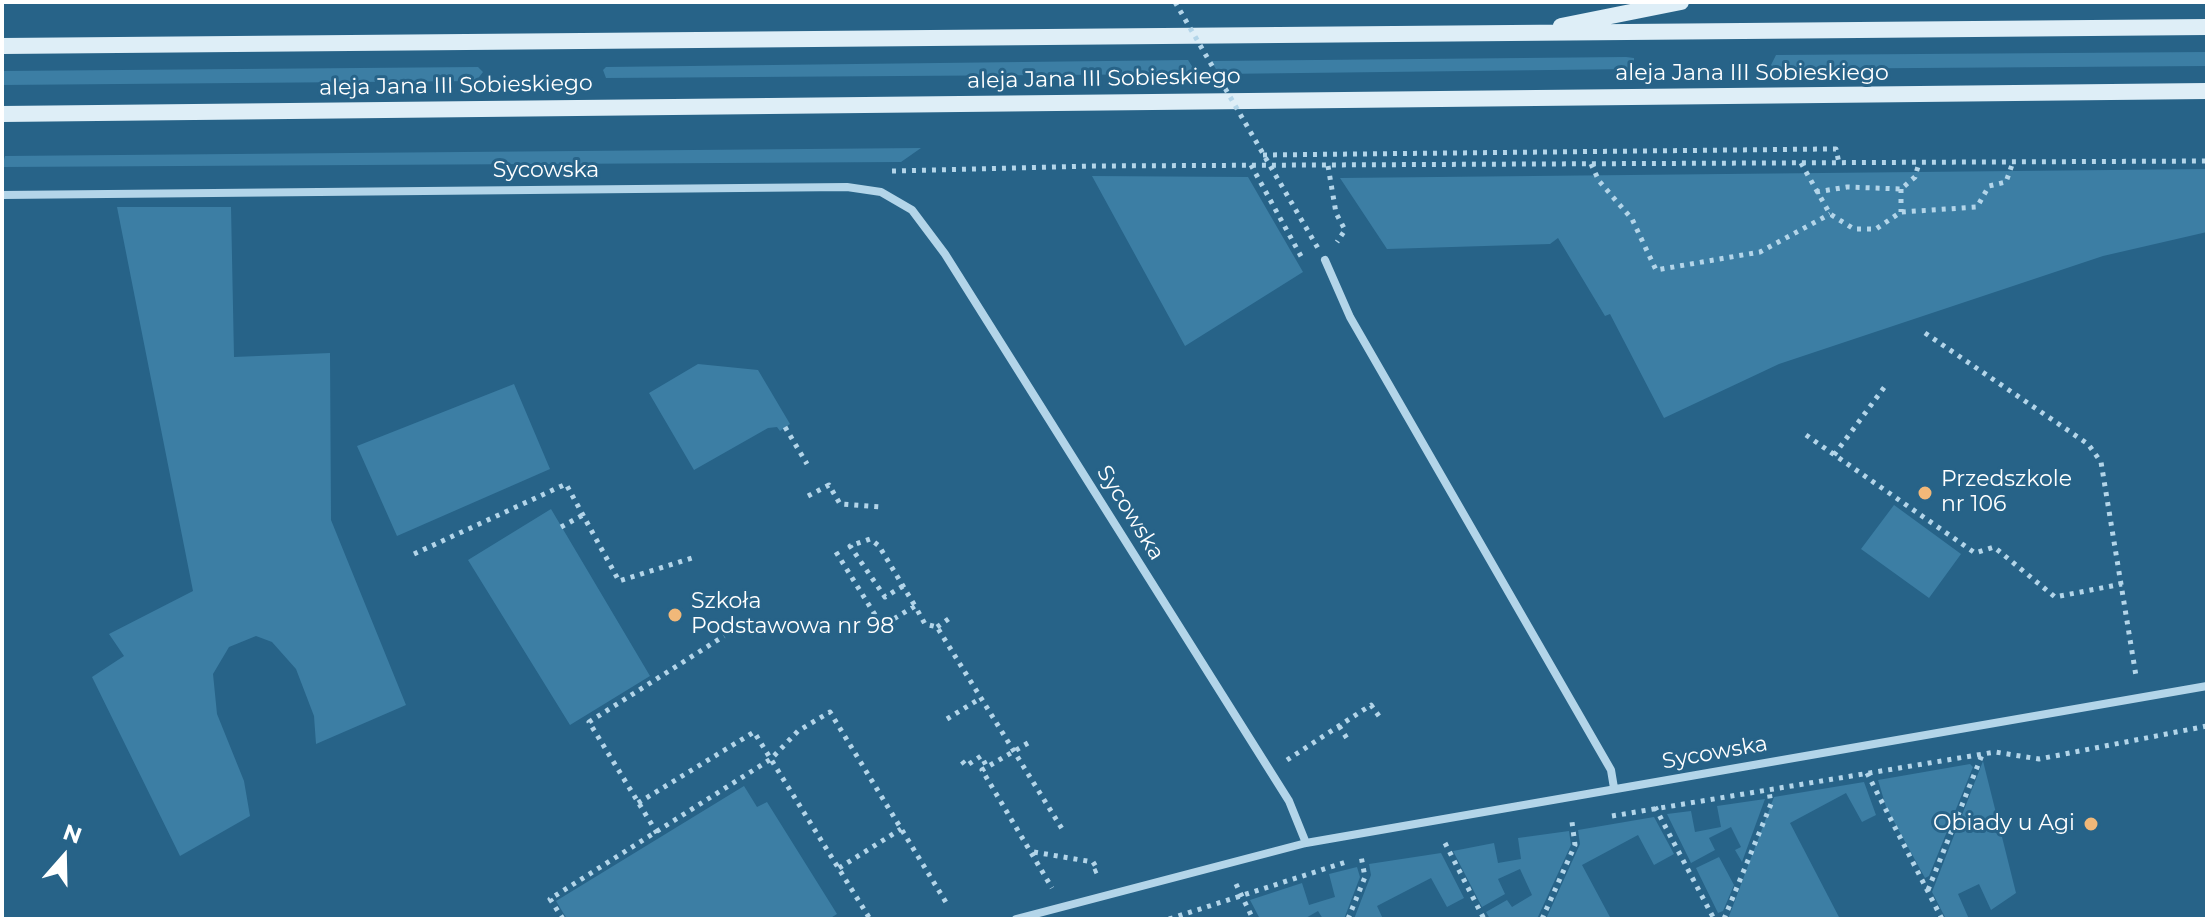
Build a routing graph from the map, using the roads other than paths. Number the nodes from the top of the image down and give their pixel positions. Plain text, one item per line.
1 (1681, 2) edge
2 (2207, 27) edge
3 (1522, 33) junction
4 (2, 46) edge
5 (2207, 91) edge
6 (2, 114) edge
7 (2, 195) edge
8 (1325, 260) road end
9 (2207, 686) edge
10 (1614, 788) junction
11 (1306, 843) junction
12 (1016, 919) edge

1 - 3 main road
2 - 3 main road, aleja Jana III Sobieskiego
3 - 4 main road, aleja Jana III Sobieskiego
5 - 6 main road, aleja Jana III Sobieskiego
7 - 11 street, Sycowska
8 - 10 street
9 - 10 street, Sycowska
10 - 11 street, Sycowska
11 - 12 street

